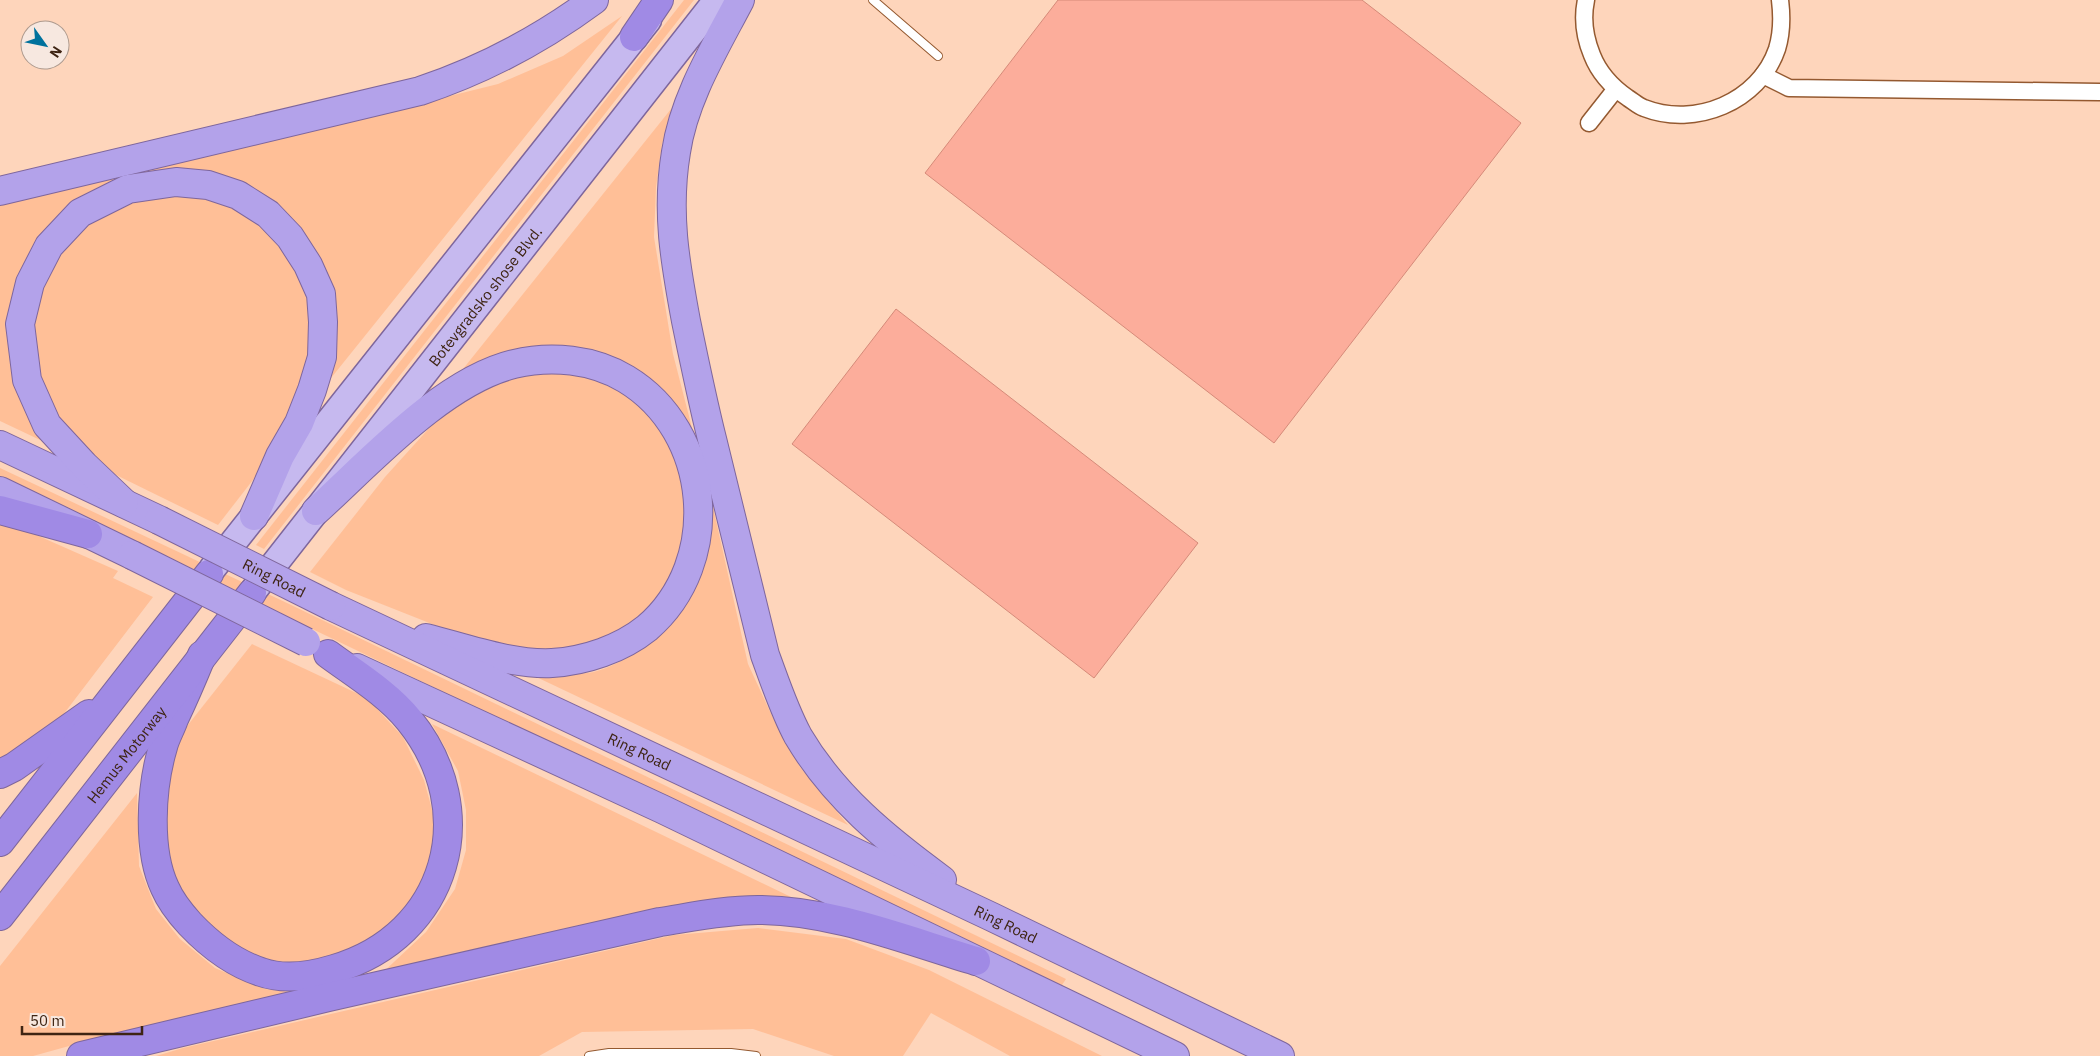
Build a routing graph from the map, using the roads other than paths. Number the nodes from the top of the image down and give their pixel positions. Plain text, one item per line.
1 (594, 0) edge
2 (659, 0) edge
3 (663, 0) edge
4 (717, 0) edge
5 (740, 0) edge
6 (874, 0) edge
7 (1586, 0) edge
8 (1780, 0) edge
9 (634, 37) junction
10 (938, 56) dead end
11 (1763, 75) junction
12 (1615, 90) junction
13 (2100, 92) edge
14 (1589, 123) dead end
15 (0, 192) edge
16 (0, 445) edge
17 (0, 491) edge
18 (124, 503) junction
19 (0, 510) edge
20 (316, 511) junction
21 (254, 516) junction
22 (88, 534) junction
23 (209, 574) joint
24 (252, 593) joint
25 (367, 624) junction
26 (317, 648) junction
27 (202, 655) junction
28 (113, 697) junction
29 (0, 774) edge
30 (0, 842) edge
31 (0, 916) edge
32 (992, 917) junction
33 (976, 961) junction
34 (725, 1055) edge
35 (81, 1056) edge
36 (589, 1056) edge
37 (756, 1056) edge
38 (1175, 1056) edge
39 (1280, 1056) edge

1 - 15 highway
2 - 9 highway
3 - 9 main road
4 - 20 main road, Botevgradsko shose Blvd.
5 - 32 highway
6 - 10 lane
7 - 12 street
8 - 11 street
9 - 21 main road
11 - 12 street
11 - 13 street
12 - 14 street
16 - 18 highway, Ring Road
17 - 22 highway
18 - 21 highway
18 - 25 highway, Ring Road, bridge
19 - 22 highway
20 - 24 main road, Botevgradsko shose Blvd.
20 - 25 highway
21 - 23 main road
22 - 26 highway, bridge
23 - 28 highway
24 - 27 highway, Hemus Motorway
25 - 32 highway, Ring Road
26 - 27 highway
26 - 33 highway
27 - 31 highway, Hemus Motorway
28 - 29 highway
28 - 30 highway
32 - 39 highway, Ring Road
33 - 35 highway
33 - 38 highway
34 - 36 lane
34 - 37 lane

